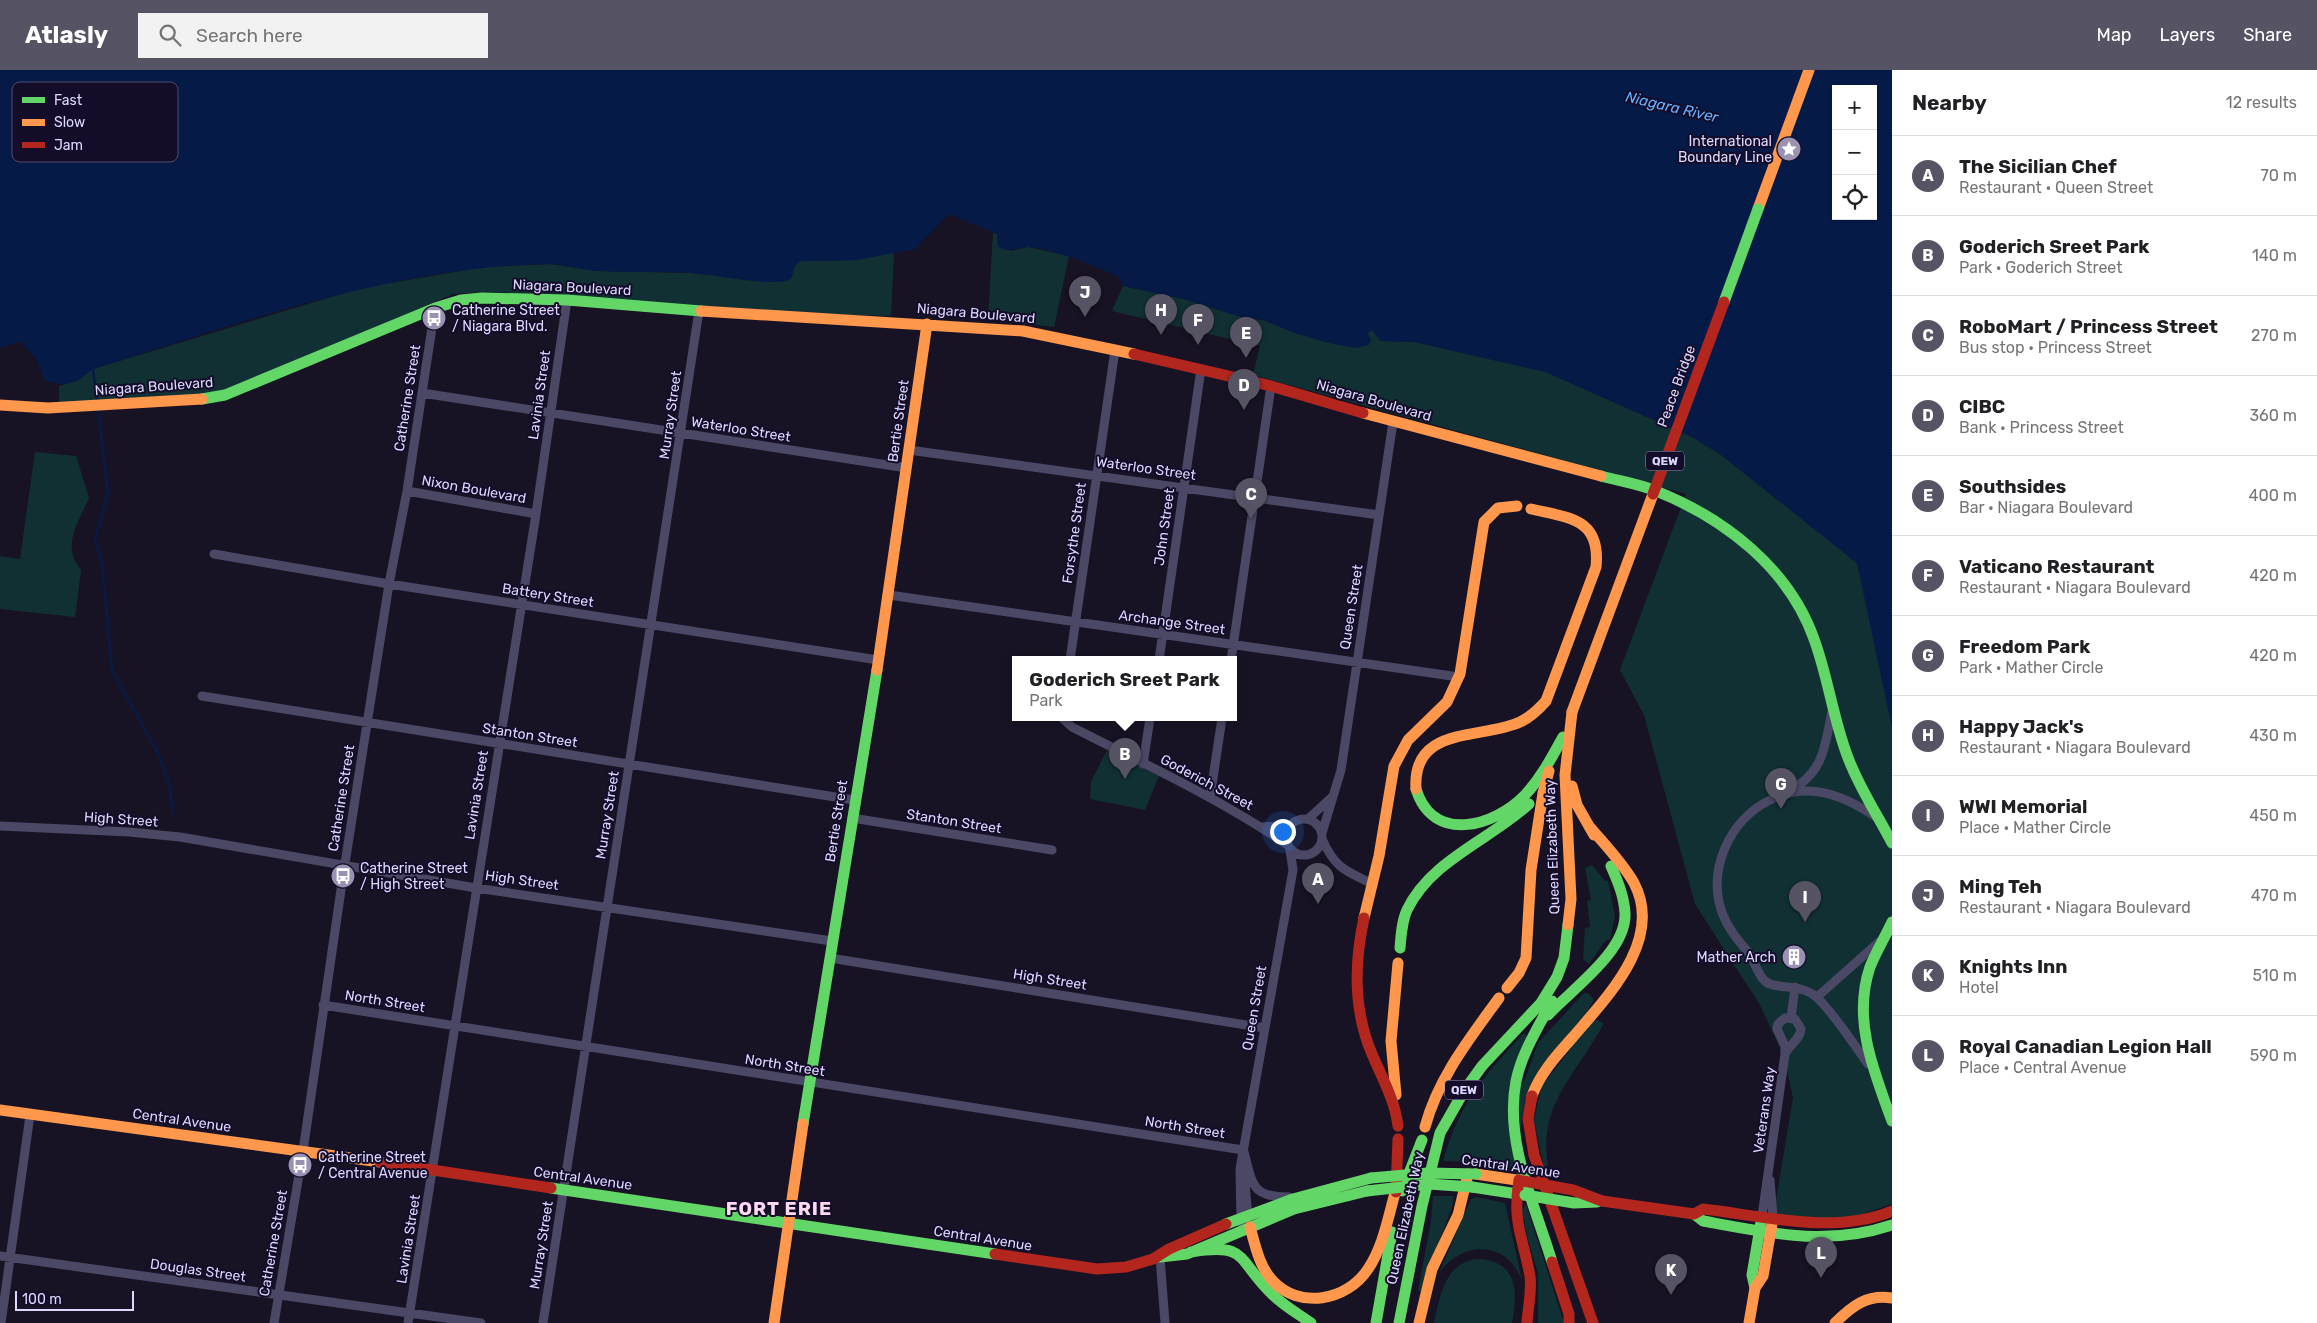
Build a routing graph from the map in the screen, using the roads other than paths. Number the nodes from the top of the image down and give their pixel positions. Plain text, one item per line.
1 (1809, 70) edge
2 (567, 300) junction
3 (435, 308) junction
4 (699, 311) junction
5 (927, 324) junction
6 (1115, 350) junction
7 (1201, 369) junction
8 (1271, 386) junction
9 (422, 393) junction
10 (0, 405) edge
11 (550, 413) junction
12 (1393, 422) junction
13 (681, 433) junction
14 (909, 450) junction
15 (907, 468) junction
16 (1096, 475) junction
17 (1184, 488) junction
18 (407, 491) junction
19 (1254, 497) junction
20 (1517, 506) dead end
21 (1530, 509) dead end
22 (536, 514) junction
23 (1379, 515) junction
24 (214, 554) dead end
25 (389, 584) junction
26 (889, 595) junction
27 (521, 605) junction
28 (1075, 621) junction
29 (652, 625) junction
30 (1163, 634) junction
31 (1233, 645) junction
32 (1071, 656) edge
33 (1160, 656) edge
34 (1232, 656) edge
35 (878, 660) junction
36 (1356, 662) junction
37 (1452, 676) dead end
38 (202, 696) dead end
39 (1833, 707) junction
40 (1572, 712) joint
41 (1065, 721) edge
42 (1150, 721) edge
43 (1222, 721) edge
44 (367, 723) junction
45 (1565, 740) junction
46 (498, 744) junction
47 (629, 764) junction
48 (1143, 764) junction
49 (1551, 768) junction
50 (1332, 797) junction
51 (1777, 797) junction
52 (1210, 798) junction
53 (854, 800) junction
54 (852, 818) junction
55 (1879, 818) junction
56 (1308, 819) junction
57 (1290, 824) junction
58 (0, 826) edge
59 (1589, 826) junction
60 (1262, 827) junction
61 (1322, 836) junction
62 (1892, 843) edge
63 (1288, 847) junction
64 (1052, 850) dead end
65 (1311, 854) junction
66 (1331, 858) junction
67 (345, 864) junction
68 (1293, 870) junction
69 (1571, 882) junction
70 (1373, 884) junction
71 (476, 888) junction
72 (606, 906) junction
73 (1892, 922) edge
74 (1882, 940) junction
75 (832, 941) junction
76 (1400, 948) dead end
77 (830, 958) junction
78 (1398, 963) dead end
79 (1795, 987) junction
80 (1507, 988) dead end
81 (1816, 997) junction
82 (1499, 998) dead end
83 (323, 1005) junction
84 (1791, 1018) junction
85 (454, 1026) junction
86 (1265, 1028) junction
87 (1537, 1030) junction
88 (585, 1047) junction
89 (1785, 1054) junction
90 (1872, 1068) junction
91 (810, 1083) junction
92 (1889, 1103) edge
93 (0, 1110) edge
94 (30, 1114) junction
95 (1892, 1121) edge
96 (1425, 1127) dead end
97 (1398, 1139) dead end
98 (1422, 1140) dead end
99 (1243, 1150) junction
100 (303, 1152) junction
101 (432, 1171) junction
102 (1472, 1174) junction
103 (1521, 1181) junction
104 (1399, 1184) junction
105 (563, 1190) junction
106 (1467, 1190) junction
107 (1520, 1194) junction
108 (1295, 1197) junction
109 (1602, 1201) junction
110 (1892, 1211) edge
111 (1694, 1214) junction
112 (1767, 1217) junction
113 (1394, 1220) junction
114 (787, 1223) junction
115 (1245, 1223) junction
116 (1892, 1225) edge
117 (1765, 1231) junction
118 (1191, 1252) junction
119 (5, 1257) edge
120 (1160, 1257) junction
121 (1259, 1278) junction
122 (278, 1295) junction
123 (1892, 1298) edge
124 (410, 1312) junction
125 (0, 1323) edge
126 (274, 1323) edge
127 (408, 1323) edge
128 (481, 1323) edge
129 (543, 1323) edge
130 (774, 1323) edge
131 (1165, 1323) edge
132 (1311, 1323) edge
133 (1376, 1323) edge
134 (1399, 1323) edge
135 (1419, 1323) edge
136 (1527, 1323) edge
137 (1569, 1323) edge
138 (1593, 1323) edge
139 (1749, 1323) edge
140 (1836, 1323) edge

1 - 40 main road, Peace Bridge / QEW, bridge
2 - 3 main road, Niagara Boulevard
2 - 4 main road, Niagara Boulevard
2 - 11 street, Lavinia Street
3 - 9 street, Catherine Street
3 - 10 main road, Niagara Boulevard
4 - 5 main road, Niagara Boulevard
4 - 13 street, Murray Street
5 - 6 main road, Niagara Boulevard
5 - 14 main road, Bertie Street
6 - 7 main road, Niagara Boulevard
6 - 16 street, Forsythe Street
7 - 8 main road, Niagara Boulevard
7 - 17 street, John Street
8 - 12 main road, Niagara Boulevard
8 - 19 street
9 - 11 street, Waterloo Street
9 - 18 street, Catherine Street
11 - 13 street, Waterloo Street
11 - 22 street, Lavinia Street
12 - 23 street, Queen Street
12 - 39 main road, Niagara Boulevard
13 - 15 street, Waterloo Street
13 - 29 street, Murray Street
14 - 15 main road, Bertie Street
14 - 16 street, Waterloo Street
15 - 26 main road, Bertie Street
16 - 17 street, Waterloo Street
16 - 28 street, Forsythe Street
17 - 19 street, Waterloo Street
17 - 30 street, John Street
18 - 22 street, Nixon Boulevard
18 - 25 street, Catherine Street
19 - 23 street, Waterloo Street
19 - 31 street
20 - 70 main road
21 - 45 main road
22 - 27 street, Lavinia Street
23 - 36 street, Queen Street
24 - 25 street, Battery Street
25 - 27 street, Battery Street
25 - 44 street, Catherine Street
26 - 28 street, Archange Street
26 - 35 main road, Bertie Street
27 - 29 street, Battery Street
27 - 46 street, Lavinia Street
28 - 30 street, Archange Street
28 - 32 street, Forsythe Street
29 - 35 street, Battery Street
29 - 47 street, Murray Street
30 - 31 street, Archange Street
30 - 33 street, John Street
31 - 34 street
31 - 36 street, Archange Street
35 - 53 main road, Bertie Street
36 - 37 street, Archange Street
36 - 50 street, Queen Street
38 - 44 street, Stanton Street
39 - 51 street, Niagara Boulevard
39 - 55 main road, Niagara Boulevard
40 - 45 main road, Queen Elizabeth Way / QEW
41 - 48 street, Goderich Street
42 - 48 street
43 - 52 street
44 - 46 street, Stanton Street
44 - 67 street, Catherine Street
45 - 49 main road, Queen Elizabeth Way / QEW
45 - 59 main road
45 - 69 main road, Queen Elizabeth Way / QEW
46 - 47 street, Stanton Street
46 - 71 street, Lavinia Street
47 - 53 street, Stanton Street
47 - 72 street, Murray Street
48 - 52 street, Goderich Street
49 - 76 main road, QEW
49 - 80 main road, QEW
50 - 56 street, Queen Street
50 - 61 street, Queen Street
51 - 55 street
51 - 79 street, Niagara Boulevard
52 - 60 street, Goderich Street
53 - 54 main road, Bertie Street
54 - 64 street, Stanton Street
54 - 75 main road, Bertie Street
55 - 62 main road, Niagara Boulevard
56 - 57 street
56 - 61 street
57 - 60 street, Goderich Street
57 - 63 street
58 - 67 street, High Street
59 - 87 main road
59 - 138 main road
60 - 63 street, Goderich Street
61 - 65 street
61 - 66 street
63 - 65 street
63 - 68 street, Queen Street
65 - 66 street
65 - 68 street
66 - 70 street
67 - 71 street, High Street
67 - 83 street, Catherine Street
68 - 86 street, Queen Street
69 - 87 main road
69 - 134 main road, Queen Elizabeth Way / QEW
70 - 78 main road
71 - 72 street, High Street
71 - 85 street, Lavinia Street
72 - 75 street, High Street
72 - 88 street, Murray Street
73 - 74 main road
74 - 81 street
74 - 90 main road
75 - 77 main road, Bertie Street
77 - 86 street, High Street
77 - 91 main road, Bertie Street
79 - 81 street, Niagara Boulevard
79 - 84 street, Veterans Way
81 - 90 street
82 - 96 main road, QEW
83 - 85 street, North Street
83 - 100 street, Catherine Street
84 - 89 street, Veterans Way
84 - 89 street, Veterans Way
85 - 88 street, North Street
85 - 101 street, Lavinia Street
86 - 99 street, Queen Street
87 - 137 main road
88 - 91 street, North Street
88 - 105 street, Murray Street
89 - 112 street, Veterans Way
90 - 92 main road
91 - 99 street, North Street
91 - 114 main road, Bertie Street
92 - 95 main road
93 - 94 main road, Central Avenue
94 - 100 main road, Central Avenue
94 - 119 street
97 - 104 main road
98 - 104 main road
99 - 108 street
99 - 115 street, Queen Street
100 - 101 main road, Central Avenue
100 - 122 street, Catherine Street
101 - 105 main road, Central Avenue
101 - 124 street, Lavinia Street
102 - 103 main road, Central Avenue
102 - 106 main road, bridge
102 - 108 main road, Central Avenue, bridge
103 - 107 main road
103 - 109 main road, Central Avenue, bridge
104 - 113 main road, Queen Elizabeth Way
104 - 113 main road
104 - 115 main road
105 - 114 main road, Central Avenue
105 - 129 street, Murray Street
106 - 107 main road, Central Avenue
106 - 115 main road, Central Avenue, bridge
106 - 135 main road
107 - 109 main road, Central Avenue, bridge
107 - 136 main road
108 - 115 main road, Central Avenue
109 - 111 main road, Central Avenue
110 - 112 main road, Central Avenue
111 - 112 main road, Central Avenue
111 - 117 main road, Central Avenue
112 - 117 main road
113 - 133 main road, Queen Elizabeth Way
114 - 120 main road, Central Avenue
114 - 130 main road, Bertie Street
115 - 118 main road, Central Avenue
115 - 120 main road, Central Avenue
115 - 121 main road
116 - 117 main road, Central Avenue
117 - 139 main road
118 - 120 main road, Central Avenue
118 - 121 main road
119 - 122 street, Douglas Street
119 - 125 street
120 - 131 street
121 - 132 main road
122 - 124 street, Douglas Street
122 - 126 street, Catherine Street
123 - 140 main road
124 - 127 street, Lavinia Street
124 - 128 street, Douglas Street

